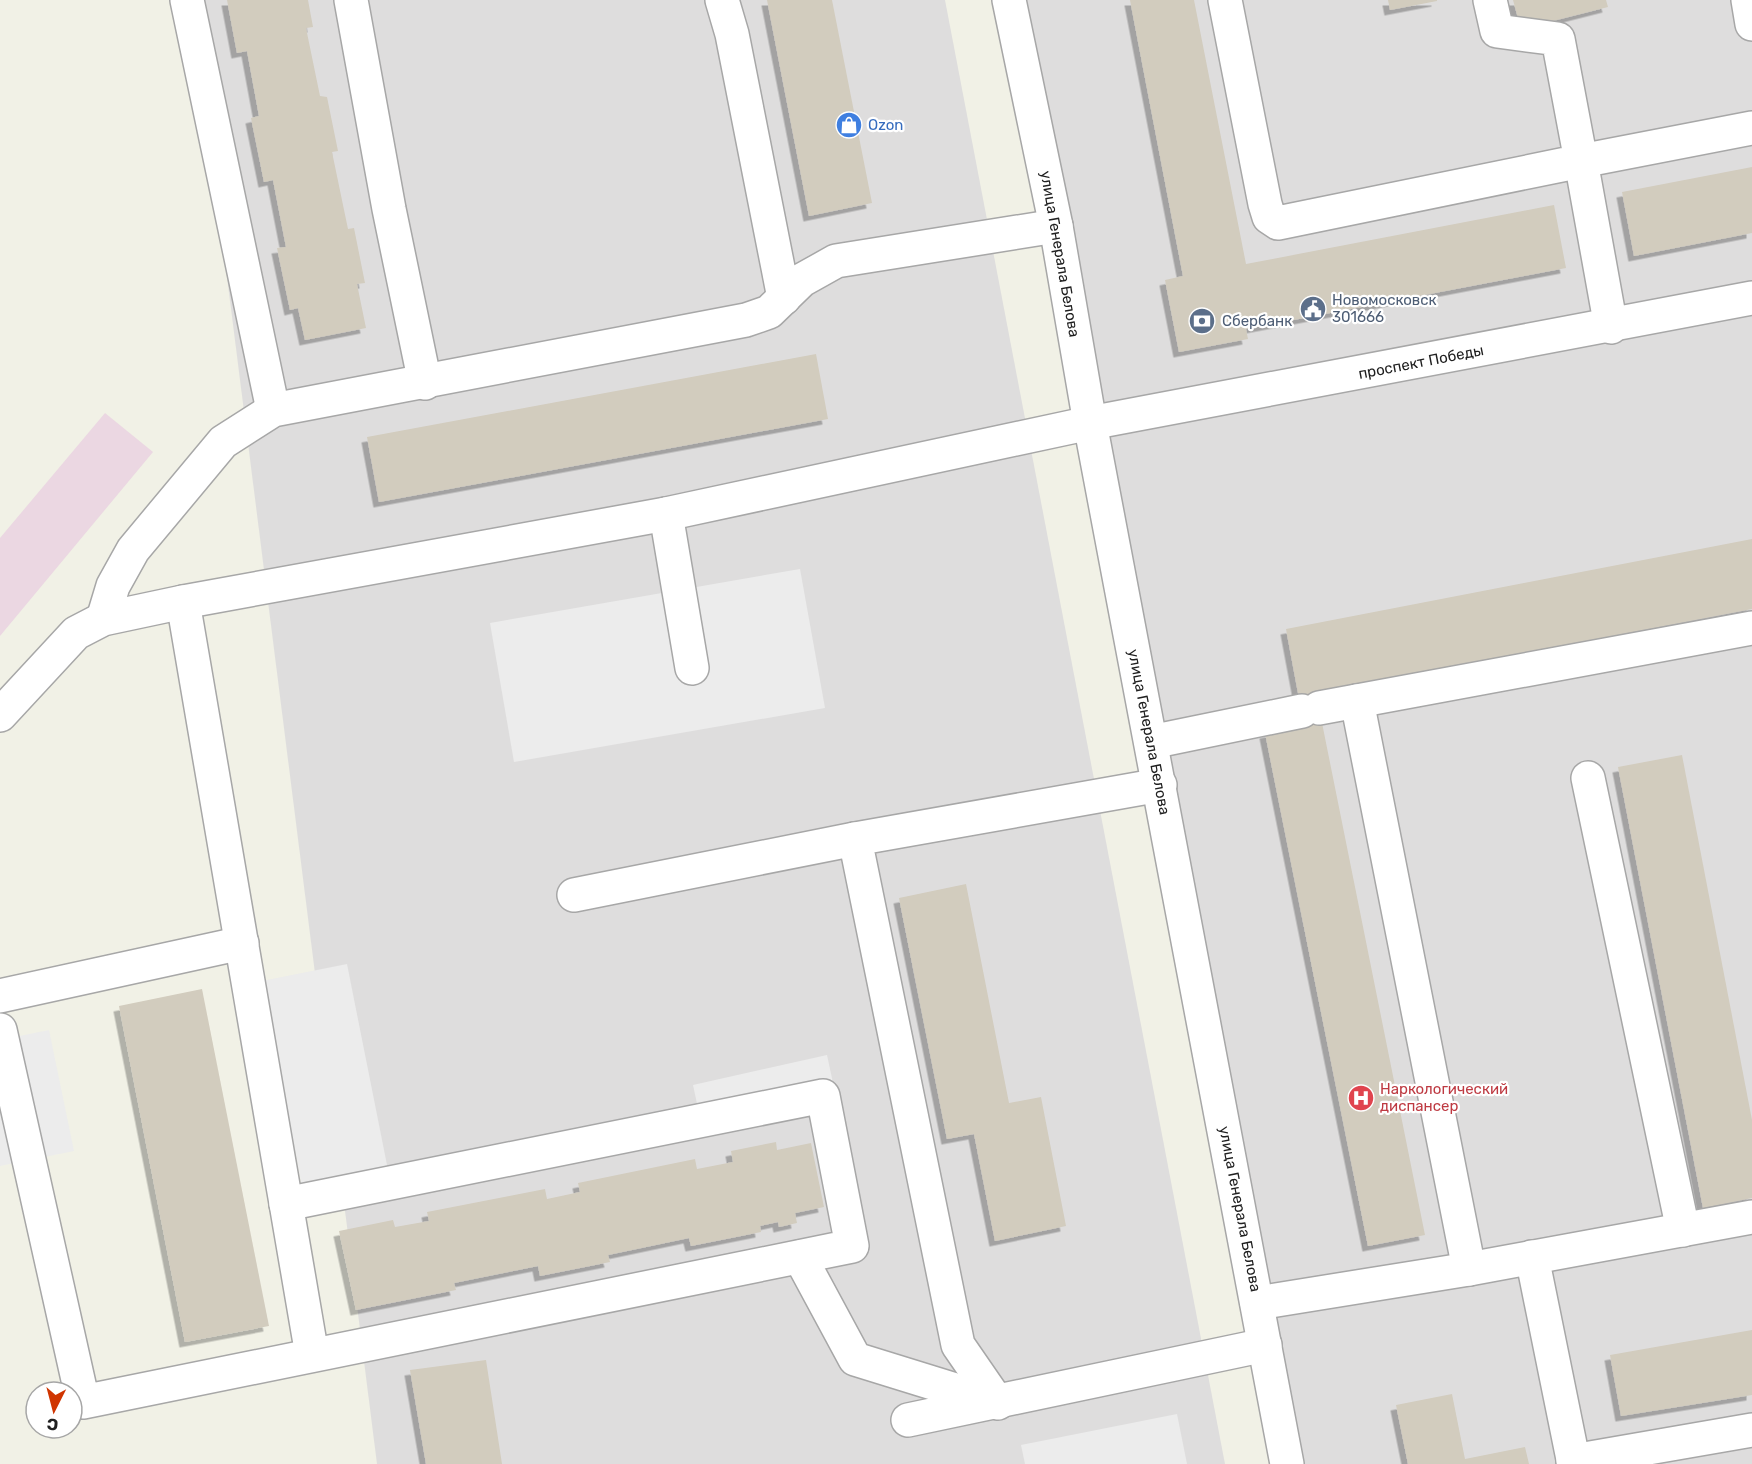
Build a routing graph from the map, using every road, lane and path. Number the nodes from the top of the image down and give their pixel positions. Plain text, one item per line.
1 (187, 0) edge
2 (351, 0) edge
3 (722, 0) edge
4 (1010, 0) edge
5 (1225, 0) edge
6 (1491, 0) edge
7 (1748, 0) edge
8 (1752, 24) edge
9 (1752, 128) edge
10 (1581, 161) junction
11 (1056, 226) junction
12 (784, 298) junction
13 (1752, 298) edge
14 (1611, 327) junction
15 (425, 383) junction
16 (273, 410) junction
17 (1090, 423) junction
18 (666, 514) junction
19 (183, 602) junction
20 (103, 619) junction
21 (1752, 628) edge
22 (692, 668) dead end
23 (1357, 700) junction
24 (0, 715) edge
25 (1151, 742) junction
26 (1588, 778) dead end
27 (1160, 785) junction
28 (855, 839) junction
29 (574, 895) dead end
30 (242, 943) junction
31 (0, 996) edge
32 (0, 1029) edge
33 (286, 1204) junction
34 (1752, 1217) edge
35 (1683, 1230) junction
36 (800, 1257) junction
37 (1532, 1257) junction
38 (1468, 1269) junction
39 (1257, 1303) junction
40 (1265, 1346) junction
41 (312, 1355) junction
42 (998, 1403) junction
43 (908, 1420) dead end
44 (1752, 1430) edge
45 (1574, 1463) edge
46 (1287, 1464) edge

1 - 16 street
2 - 15 street
3 - 12 street
4 - 11 street, улица Генерала Белова
5 - 10 street
6 - 10 street
7 - 8 street
9 - 10 street
10 - 14 street
11 - 12 street
11 - 17 street, улица Генерала Белова
12 - 15 street
13 - 14 street, проспект Победы
14 - 17 street, проспект Победы
15 - 16 street
16 - 20 street
17 - 18 street, проспект Победы
17 - 25 street, улица Генерала Белова
18 - 19 street, проспект Победы
18 - 22 street
19 - 20 street, проспект Победы
19 - 30 street
20 - 24 street, проспект Победы
21 - 23 street
23 - 25 street
23 - 38 street
25 - 27 street, улица Генерала Белова
26 - 35 street
27 - 28 street
27 - 39 street, улица Генерала Белова
28 - 29 street
28 - 42 street
30 - 31 street
30 - 33 street
32 - 41 street
33 - 36 street
33 - 41 street
34 - 35 street
35 - 37 street
36 - 41 street
36 - 42 street
37 - 38 street
37 - 45 street
38 - 39 street
39 - 40 street, улица Генерала Белова
40 - 42 street
40 - 46 street, улица Генерала Белова
42 - 43 street
44 - 45 street

